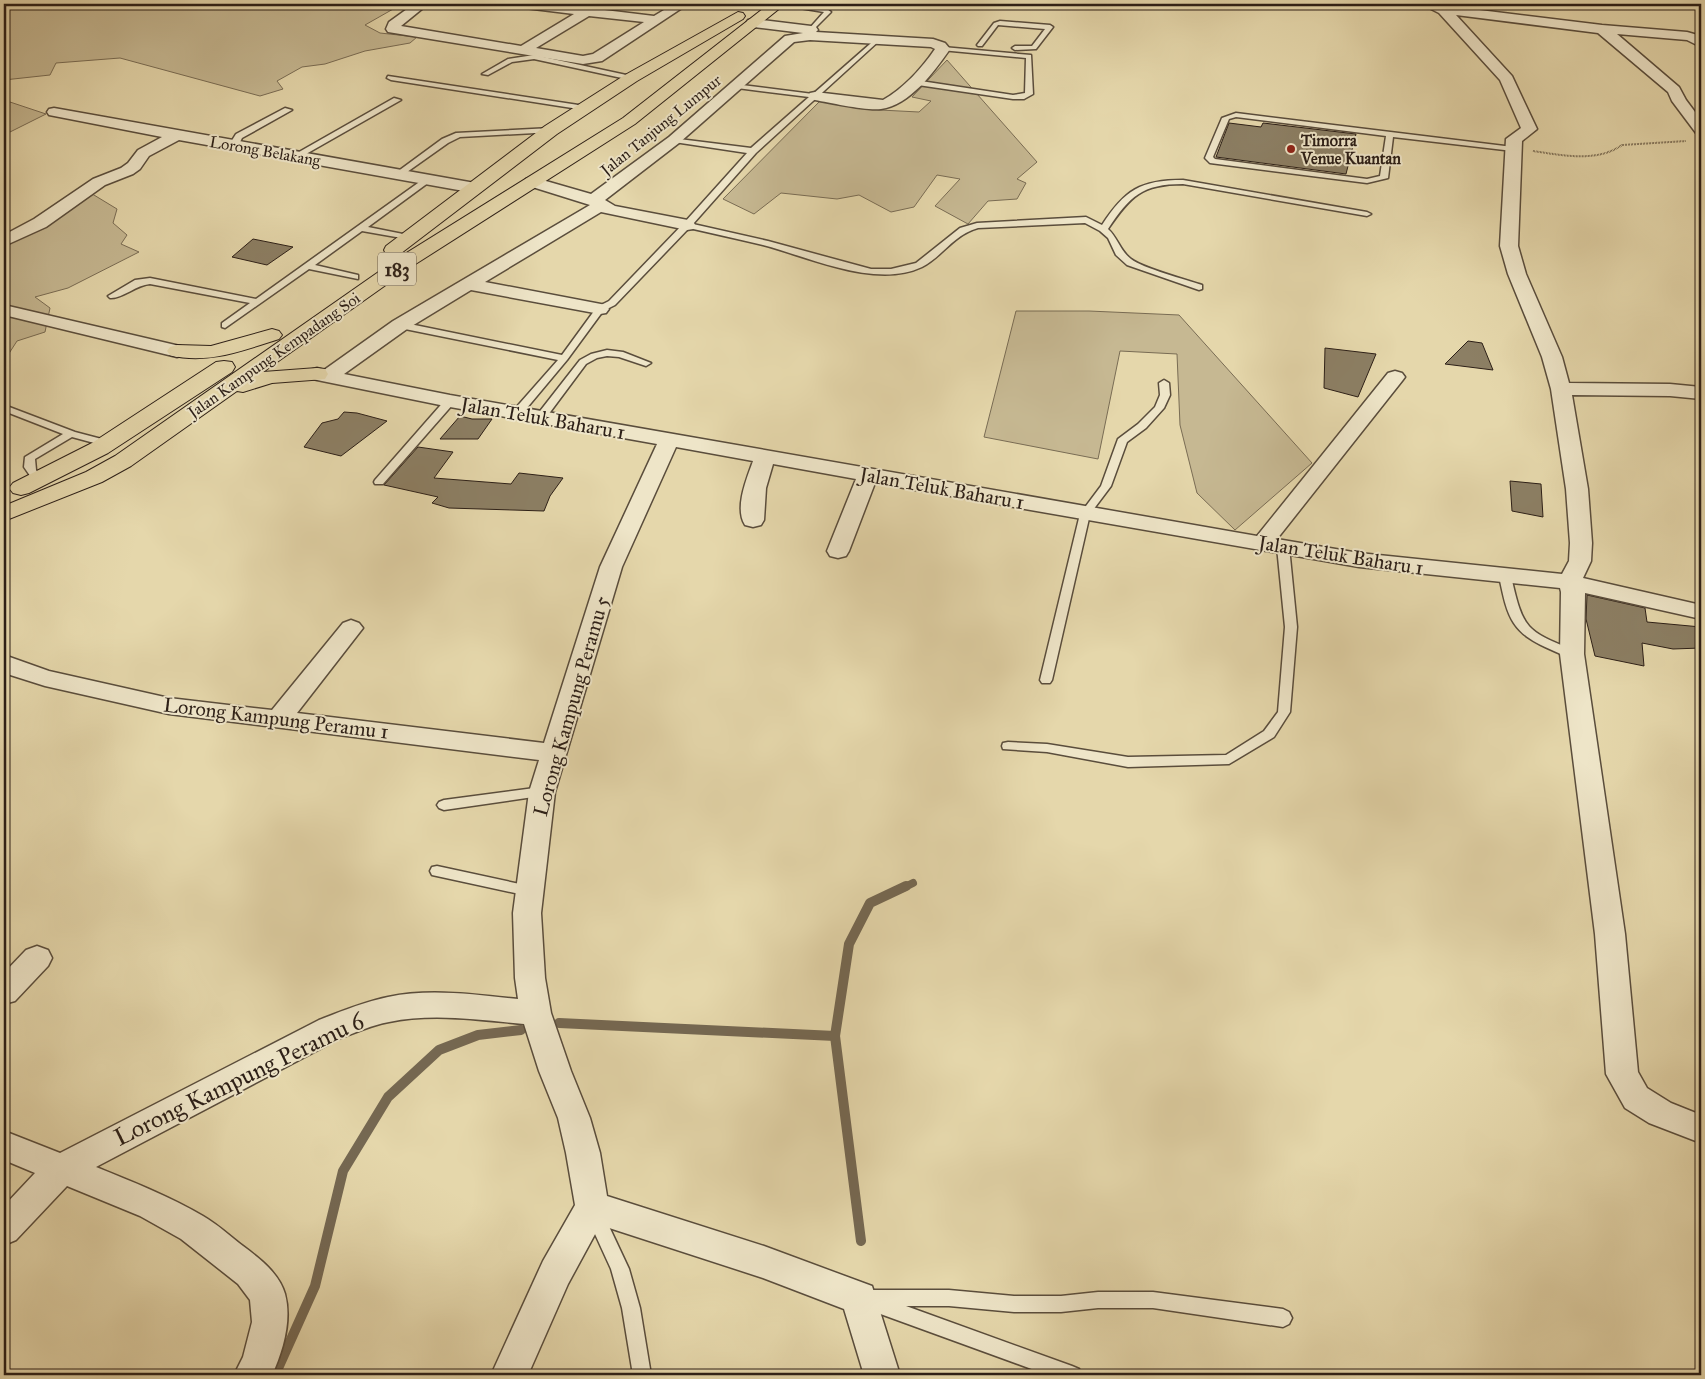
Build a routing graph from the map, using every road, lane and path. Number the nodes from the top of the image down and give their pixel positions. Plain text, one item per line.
1 (422, 4) edge
2 (525, 4) edge
3 (602, 4) edge
4 (682, 4) edge
5 (778, 4) edge
6 (1438, 7) edge
7 (588, 11) junction
8 (755, 13) edge
9 (657, 20) junction
10 (1602, 29) junction
11 (805, 33) junction
12 (876, 39) junction
13 (1701, 42) edge
14 (980, 45) junction
15 (938, 46) junction
16 (523, 50) junction
17 (486, 74) dead end
18 (391, 78) dead end
19 (631, 78) junction
20 (914, 82) junction
21 (737, 86) junction
22 (814, 96) junction
23 (397, 100) dead end
24 (612, 105) junction
25 (650, 106) junction
26 (288, 110) dead end
27 (54, 112) dead end
28 (595, 123) junction
29 (556, 128) junction
30 (1701, 130) edge
31 (1390, 134) junction
32 (177, 135) junction
33 (674, 140) junction
34 (1691, 141) dead end
35 (234, 146) junction
36 (1514, 149) junction
37 (753, 151) junction
38 (296, 156) junction
39 (397, 175) junction
40 (428, 180) junction
41 (532, 182) junction
42 (476, 188) junction
43 (598, 203) junction
44 (1366, 214) dead end
45 (687, 225) junction
46 (360, 228) junction
47 (1103, 229) junction
48 (410, 238) junction
49 (4, 241) edge
50 (308, 266) junction
51 (355, 277) junction
52 (468, 284) junction
53 (1199, 287) dead end
54 (113, 296) dead end
55 (256, 302) junction
56 (600, 309) junction
57 (4, 310) edge
58 (318, 324) junction
59 (225, 325) dead end
60 (400, 325) junction
61 (272, 335) junction
62 (177, 351) junction
63 (564, 358) junction
64 (646, 363) dead end
65 (322, 375) junction
66 (1395, 377) dead end
67 (1164, 383) dead end
68 (1561, 389) junction
69 (1701, 393) edge
70 (214, 398) junction
71 (450, 401) junction
72 (168, 406) junction
73 (4, 408) edge
74 (517, 412) junction
75 (541, 417) junction
76 (71, 434) junction
77 (669, 441) junction
78 (109, 444) junction
79 (765, 457) junction
80 (868, 475) junction
81 (39, 481) junction
82 (379, 482) dead end
83 (4, 496) edge
84 (4, 514) edge
85 (1085, 514) junction
86 (753, 520) dead end
87 (1273, 545) junction
88 (838, 551) dead end
89 (1505, 576) junction
90 (1570, 582) junction
91 (1701, 612) edge
92 (351, 628) dead end
93 (1572, 654) junction
94 (4, 662) edge
95 (1046, 680) dead end
96 (278, 720) junction
97 (1008, 746) dead end
98 (553, 753) junction
99 (542, 792) junction
100 (444, 805) dead end
101 (437, 871) dead end
102 (529, 891) junction
103 (37, 958) dead end
104 (4, 992) edge
105 (536, 1013) junction
106 (1701, 1129) edge
107 (4, 1145) edge
108 (62, 1168) junction
109 (592, 1208) junction
110 (4, 1229) edge
111 (859, 1298) junction
112 (1283, 1318) dead end
113 (253, 1375) edge
114 (510, 1375) edge
115 (642, 1375) edge
116 (882, 1375) edge
117 (1072, 1375) edge

1 - 16 street
2 - 7 street
3 - 7 lane
4 - 9 street
5 - 8 highway, Jalan Kampung Kempadang Soi / 183
5 - 11 lane
6 - 10 street
6 - 36 street
7 - 9 street
7 - 16 street
8 - 11 street
8 - 19 highway, Jalan Kampung Kempadang Soi / 183
8 - 25 highway, Jalan Kampung Kempadang Soi / 183
9 - 16 street
10 - 13 street
10 - 30 street
11 - 12 street
11 - 21 street, Jalan Tanjung Lumpur
12 - 15 street
12 - 22 lane
14 - 14 lane
14 - 15 lane
15 - 20 street
15 - 20 lane
17 - 19 lane
18 - 28 lane
19 - 24 highway, Jalan Kampung Kempadang Soi / 183
20 - 22 street
21 - 22 lane
21 - 33 street, Jalan Tanjung Lumpur
22 - 37 lane
23 - 38 lane
24 - 25 highway
24 - 28 highway, Jalan Kampung Kempadang Soi / 183
25 - 28 highway, Jalan Kampung Kempadang Soi / 183
26 - 35 lane
27 - 32 street, Lorong Belakang
28 - 29 highway, Jalan Kampung Kempadang Soi / 183
28 - 41 highway, Jalan Kampung Kempadang Soi / 183
29 - 39 lane
29 - 42 highway, Jalan Kampung Kempadang Soi / 183
31 - 31 lane
31 - 36 lane
32 - 35 street, Lorong Belakang
32 - 49 street
33 - 37 lane
33 - 43 street, Jalan Tanjung Lumpur
34 - 36 path
35 - 38 street, Lorong Belakang
36 - 68 street
37 - 45 lane
38 - 39 street, Lorong Belakang
39 - 40 street, Lorong Belakang
40 - 42 street, Lorong Belakang
40 - 46 lane
41 - 43 street, Jalan Tanjung Lumpur
41 - 58 highway, Jalan Kampung Kempadang Soi / 183
42 - 48 highway, Jalan Kampung Kempadang Soi / 183
43 - 45 street
43 - 52 street
44 - 47 lane
45 - 47 lane
45 - 56 lane
46 - 48 lane
46 - 50 lane
47 - 53 lane
48 - 51 highway, Jalan Kampung Kempadang Soi / 183
50 - 51 lane
50 - 55 lane
51 - 61 highway, Jalan Kampung Kempadang Soi / 183
52 - 56 street
52 - 60 street
54 - 55 lane
55 - 59 lane
56 - 63 lane
57 - 62 street
58 - 65 highway
58 - 70 highway, Jalan Kampung Kempadang Soi / 183
60 - 63 lane
60 - 65 street
61 - 62 highway
61 - 72 highway, Jalan Kampung Kempadang Soi / 183
62 - 72 highway
63 - 74 lane
64 - 75 lane
65 - 70 highway
65 - 71 street, Jalan Teluk Baharu 1
66 - 87 street
67 - 85 lane
68 - 69 street
68 - 90 street
70 - 84 highway, Jalan Kampung Kempadang Soi / 183
71 - 74 street, Jalan Teluk Baharu 1
71 - 82 lane
72 - 78 highway, Jalan Kampung Kempadang Soi / 183
73 - 76 lane
74 - 75 street, Jalan Teluk Baharu 1
75 - 77 street, Jalan Teluk Baharu 1
76 - 78 lane
76 - 81 lane
77 - 79 street, Jalan Teluk Baharu 1
77 - 98 street, Lorong Kampung Peramu 5
78 - 81 highway, Jalan Kampung Kempadang Soi / 183
79 - 80 street, Jalan Teluk Baharu 1
79 - 86 street
80 - 85 street, Jalan Teluk Baharu 1
80 - 88 street
81 - 83 highway, Jalan Kampung Kempadang Soi / 183
85 - 87 street, Jalan Teluk Baharu 1
85 - 95 lane
87 - 89 street, Jalan Teluk Baharu 1
87 - 97 lane
89 - 90 street, Jalan Teluk Baharu 1
89 - 93 lane
90 - 91 street, Jalan Teluk Baharu 1
90 - 93 street
92 - 96 street
93 - 106 street
94 - 96 street, Lorong Kampung Peramu 1
96 - 98 street, Lorong Kampung Peramu 1
98 - 99 street, Lorong Kampung Peramu 5
99 - 100 lane
99 - 102 street, Lorong Kampung Peramu 5
101 - 102 lane
102 - 105 street, Lorong Kampung Peramu 5
103 - 104 street
105 - 108 street, Lorong Kampung Peramu 6
105 - 109 street, Lorong Kampung Peramu 5
107 - 108 street
108 - 110 street, Lorong Kampung Peramu 6
108 - 113 street
109 - 111 street
109 - 114 street
109 - 115 lane
111 - 112 lane
111 - 116 street
111 - 117 lane

